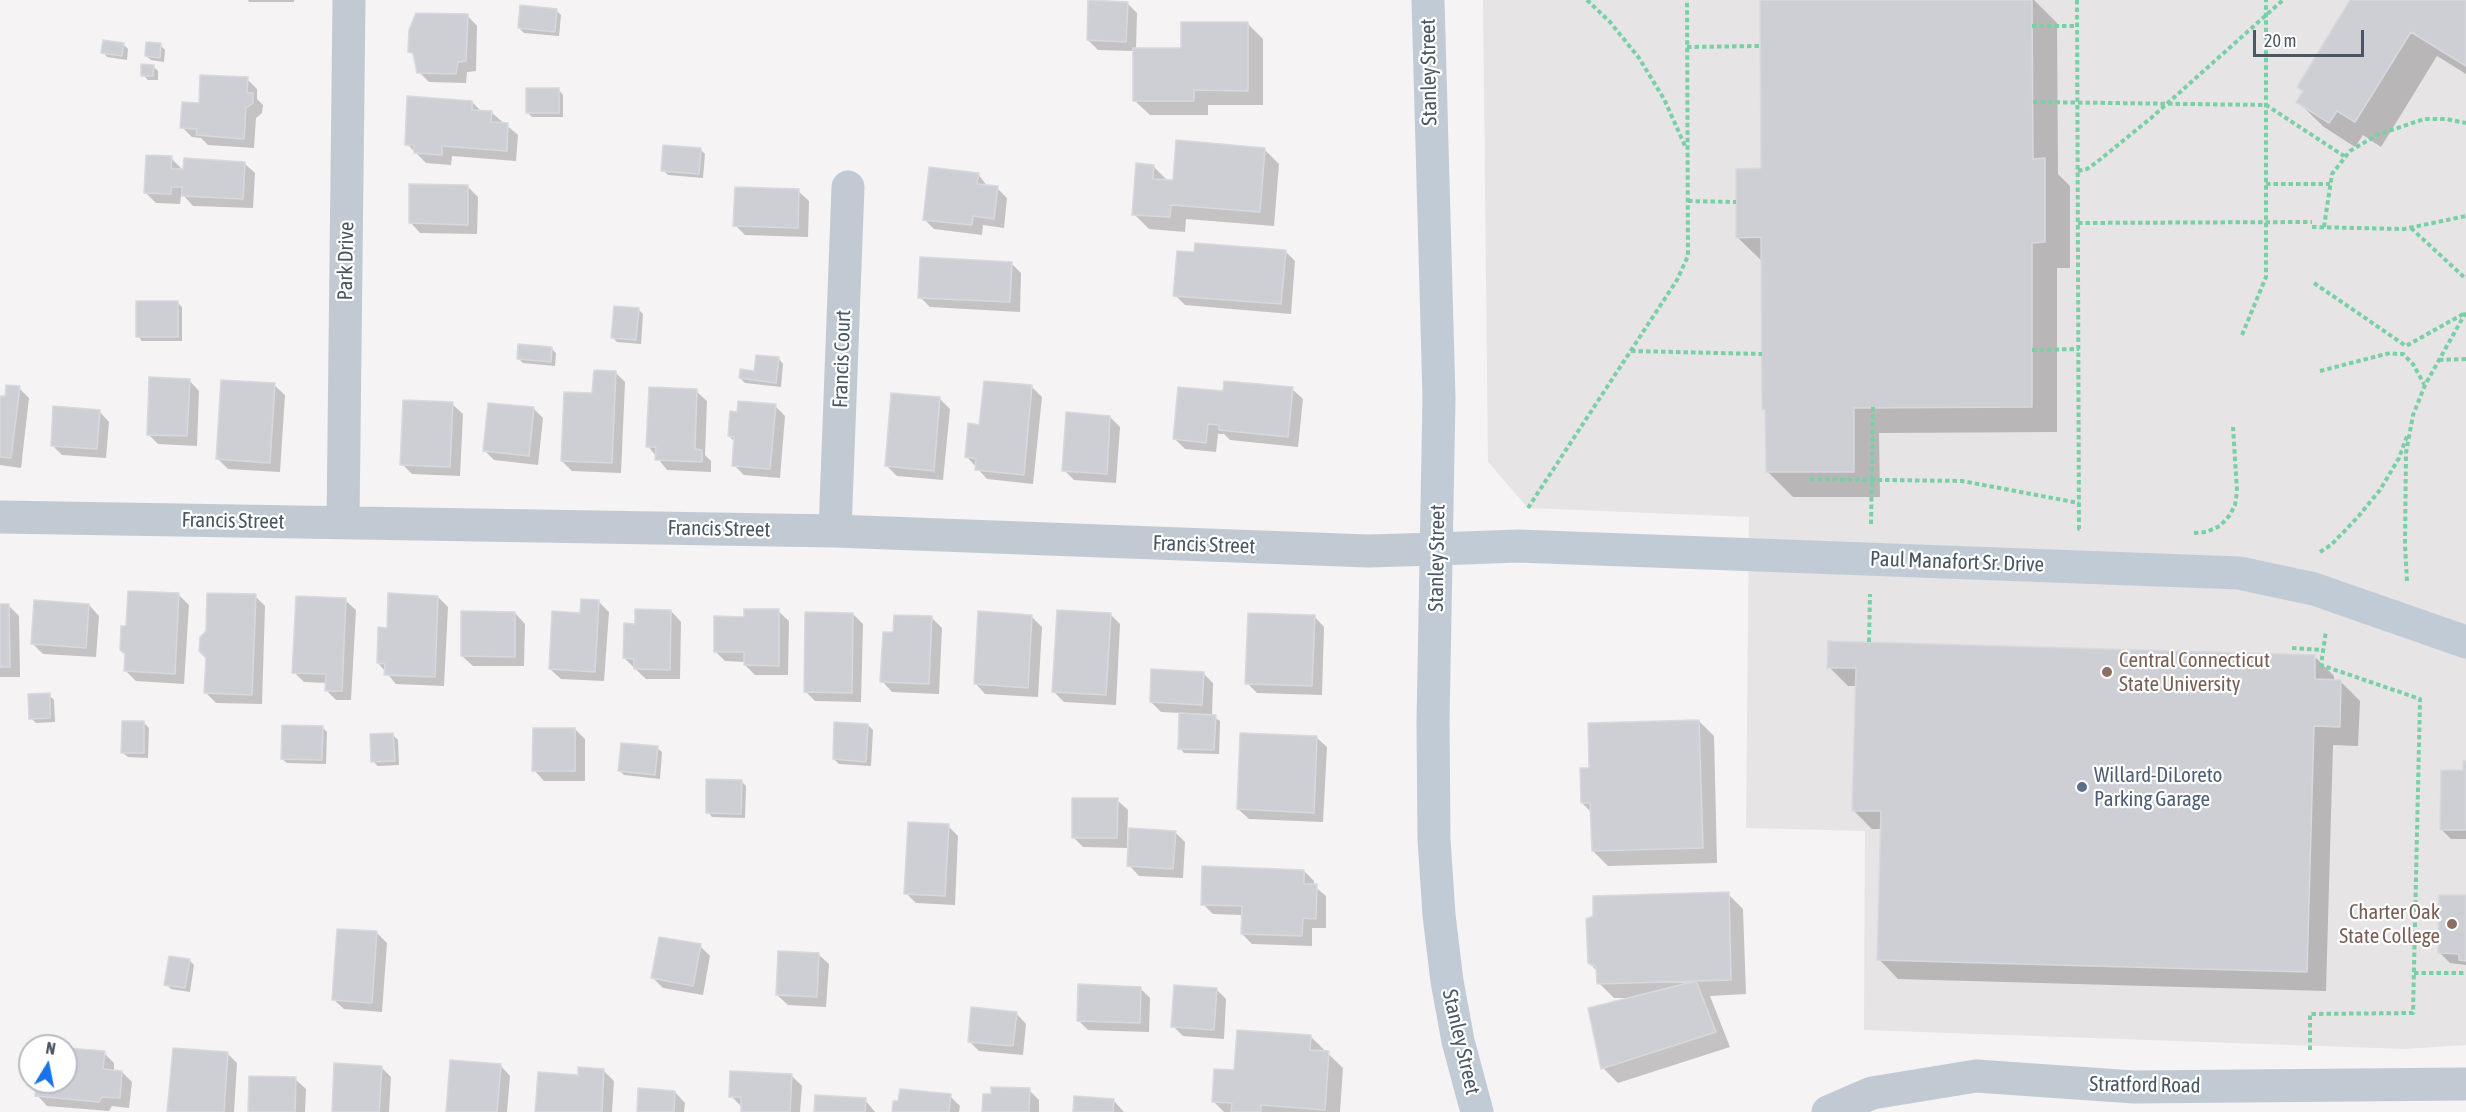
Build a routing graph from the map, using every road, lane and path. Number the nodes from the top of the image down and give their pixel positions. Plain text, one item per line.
1 (349, 0) edge
2 (1428, 0) edge
3 (1587, 0) edge
4 (1687, 0) edge
5 (2078, 0) edge
6 (2266, 0) edge
7 (2283, 0) edge
8 (2266, 15) junction
9 (2032, 26) dead end
10 (2078, 26) junction
11 (1760, 46) dead end
12 (1687, 47) junction
13 (2032, 102) dead end
14 (2078, 102) junction
15 (2168, 104) junction
16 (2266, 105) junction
17 (2466, 123) edge
18 (1688, 151) junction
19 (2344, 156) junction
20 (2078, 171) junction
21 (2266, 184) junction
22 (2330, 184) junction
23 (848, 187) dead end
24 (1688, 201) junction
25 (1736, 202) dead end
26 (2466, 216) edge
27 (2267, 222) junction
28 (2078, 223) junction
29 (2324, 227) junction
30 (2411, 228) junction
31 (2466, 279) edge
32 (2314, 283) dead end
33 (2466, 312) edge
34 (2242, 335) dead end
35 (2402, 343) junction
36 (2032, 350) dead end
37 (2079, 350) junction
38 (1630, 351) junction
39 (1762, 354) dead end
40 (2397, 354) junction
41 (2466, 359) edge
42 (2439, 360) junction
43 (2320, 371) dead end
44 (2425, 385) junction
45 (2411, 424) junction
46 (2233, 428) dead end
47 (1809, 479) dead end
48 (2079, 502) junction
49 (1528, 508) dead end
50 (0, 517) edge
51 (343, 522) junction
52 (2090, 529) dead end
53 (835, 531) junction
54 (2184, 533) dead end
55 (1437, 549) junction
56 (2320, 552) dead end
57 (2407, 581) dead end
58 (2326, 631) dead end
59 (2466, 642) edge
60 (2292, 648) dead end
61 (2323, 650) junction
62 (2414, 973) junction
63 (2466, 974) edge
64 (2310, 1050) dead end
65 (2466, 1084) edge
66 (1477, 1112) edge
67 (1828, 1112) edge

1 - 51 street, Park Drive
2 - 55 main road, Stanley Street
3 - 18 path
4 - 12 path
5 - 10 path
6 - 8 path
7 - 8 path
8 - 15 path
8 - 16 path
9 - 10 path
10 - 14 path
11 - 12 path
12 - 18 path
13 - 14 path
14 - 15 path
14 - 20 path
15 - 16 path
15 - 20 path
16 - 19 path
16 - 21 path
17 - 19 path
18 - 24 path
19 - 22 path
20 - 28 path
21 - 22 path
21 - 27 path
22 - 29 path
23 - 53 street, Francis Court
24 - 25 path
24 - 38 path
26 - 30 path
27 - 28 path
27 - 29 path
27 - 34 path
28 - 37 path
29 - 30 path
30 - 31 path
32 - 35 path
33 - 35 path
33 - 42 path
35 - 40 path
36 - 37 path
37 - 48 path
38 - 39 path
38 - 49 path
40 - 43 path
40 - 44 path
41 - 42 path
42 - 44 path
44 - 45 path
45 - 56 path
45 - 57 path
46 - 54 path
47 - 48 path
48 - 52 path
50 - 51 street, Francis Street
51 - 53 street, Francis Street
53 - 55 street, Francis Street
55 - 59 main road, Paul Manafort Sr. Drive
55 - 66 main road, Stanley Street
58 - 61 path
60 - 61 path
61 - 62 path
62 - 63 path
62 - 64 path
65 - 67 street, Stratford Road

